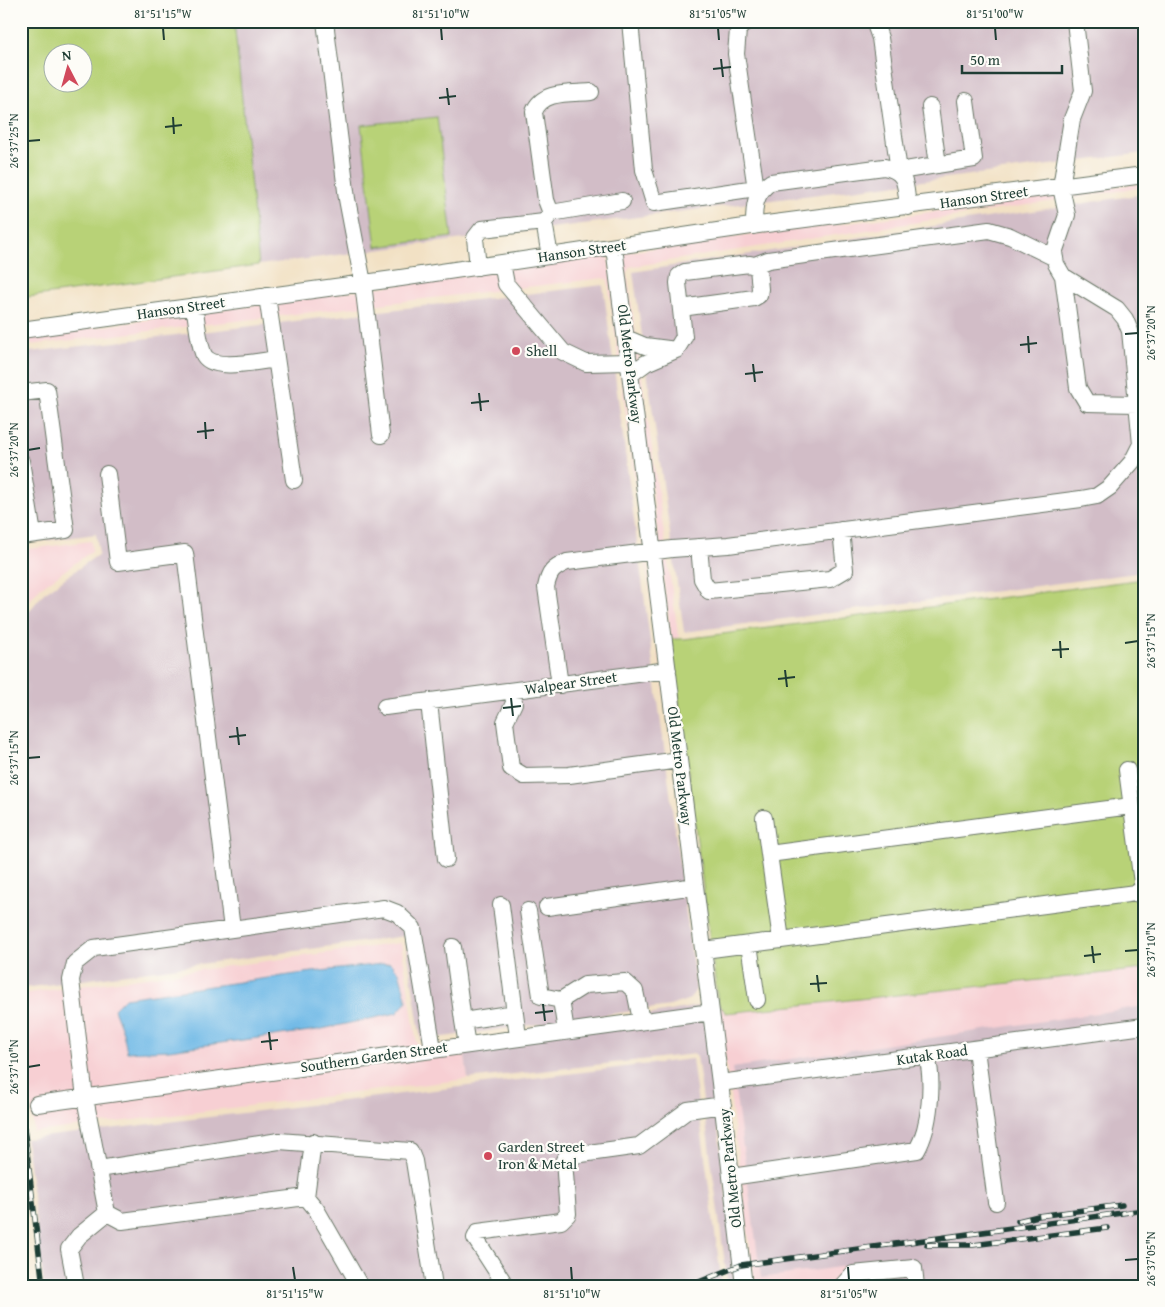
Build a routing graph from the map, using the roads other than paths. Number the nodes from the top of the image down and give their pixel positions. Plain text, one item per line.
1 (325, 21) edge
2 (630, 21) edge
3 (746, 21) edge
4 (874, 21) edge
5 (1074, 21) edge
6 (591, 92) dead end
7 (966, 101) dead end
8 (930, 107) dead end
9 (938, 165) junction
10 (899, 171) junction
11 (1144, 175) edge
12 (1061, 186) junction
13 (757, 192) junction
14 (622, 201) dead end
15 (908, 207) junction
16 (548, 217) junction
17 (754, 226) junction
18 (614, 247) junction
19 (550, 256) junction
20 (1055, 258) junction
21 (502, 263) junction
22 (754, 265) junction
23 (478, 267) junction
24 (1063, 276) junction
25 (363, 283) junction
26 (267, 296) junction
27 (194, 306) junction
28 (681, 308) junction
29 (21, 330) edge
30 (626, 338) junction
31 (676, 350) junction
32 (276, 359) junction
33 (630, 368) junction
34 (21, 394) edge
35 (1137, 404) junction
36 (382, 435) dead end
37 (21, 461) edge
38 (107, 474) dead end
39 (294, 480) dead end
40 (841, 530) junction
41 (27, 535) edge
42 (699, 547) junction
43 (654, 552) junction
44 (668, 670) junction
45 (560, 685) junction
46 (513, 691) junction
47 (430, 702) junction
48 (385, 707) dead end
49 (679, 760) junction
50 (1127, 770) dead end
51 (1132, 806) junction
52 (764, 818) dead end
53 (769, 854) junction
54 (446, 859) dead end
55 (696, 886) junction
56 (1143, 895) edge
57 (501, 906) dead end
58 (547, 907) dead end
59 (528, 912) dead end
60 (232, 929) junction
61 (781, 940) junction
62 (749, 944) junction
63 (454, 947) dead end
64 (704, 950) junction
65 (561, 1000) junction
66 (757, 1000) dead end
67 (711, 1012) junction
68 (515, 1014) junction
69 (641, 1020) junction
70 (463, 1021) junction
71 (1144, 1026) edge
72 (566, 1031) junction
73 (518, 1037) junction
74 (467, 1044) junction
75 (433, 1049) junction
76 (976, 1049) junction
77 (927, 1056) junction
78 (720, 1083) junction
79 (85, 1098) junction
80 (37, 1104) dead end
81 (723, 1105) junction
82 (313, 1142) junction
83 (99, 1169) junction
84 (731, 1177) junction
85 (306, 1197) junction
86 (996, 1202) dead end
87 (107, 1212) junction
88 (76, 1286) edge
89 (360, 1286) edge
90 (434, 1286) edge
91 (506, 1286) edge
92 (744, 1286) edge
93 (842, 1286) edge
94 (916, 1286) edge

1 - 25 street
2 - 13 street
3 - 13 street
4 - 10 street
5 - 12 street
6 - 16 street
7 - 9 street
8 - 9 street
9 - 10 street
10 - 13 street
10 - 15 street
11 - 12 street, Hanson Street
12 - 15 street, Hanson Street
12 - 20 street
13 - 17 street
14 - 16 street
15 - 17 street, Hanson Street
16 - 19 street
16 - 23 street
17 - 18 street, Hanson Street
18 - 19 street, Hanson Street
18 - 30 street, Old Metro Parkway
19 - 21 street, Hanson Street
20 - 22 street
20 - 24 street
21 - 23 street, Hanson Street
21 - 33 street
22 - 28 street
22 - 28 street
23 - 25 street, Hanson Street
24 - 35 street
24 - 35 street
25 - 26 street, Hanson Street
25 - 36 street
26 - 27 street, Hanson Street
26 - 32 street
27 - 29 street, Hanson Street
27 - 32 street
28 - 31 street
30 - 31 street
30 - 33 street, Old Metro Parkway
31 - 33 street
32 - 39 street
33 - 43 street, Old Metro Parkway
34 - 41 street
35 - 40 street
37 - 41 street
38 - 60 street
40 - 42 street
40 - 42 street
42 - 43 street
43 - 44 street, Old Metro Parkway
43 - 45 street
44 - 45 street, Walpear Street
44 - 49 street, Old Metro Parkway
45 - 46 street, Walpear Street
46 - 47 street, Walpear Street
46 - 49 street
47 - 48 street, Walpear Street
47 - 54 street
49 - 55 street, Old Metro Parkway
50 - 51 street
51 - 53 street
51 - 56 street
52 - 53 street
53 - 61 street
55 - 58 street
55 - 64 street, Old Metro Parkway
56 - 61 street
57 - 68 street
59 - 65 street
60 - 75 street
60 - 79 street
61 - 62 street
62 - 64 street
62 - 66 street
63 - 70 street
64 - 67 street, Old Metro Parkway
65 - 69 street
65 - 72 street
67 - 69 street, Southern Garden Street
67 - 78 street, Old Metro Parkway
68 - 70 street
68 - 73 street
69 - 72 street, Southern Garden Street
70 - 74 street
71 - 76 street, Kutak Road
72 - 73 street, Southern Garden Street
73 - 74 street, Southern Garden Street
74 - 75 street, Southern Garden Street
75 - 79 street, Southern Garden Street
76 - 77 street, Kutak Road
76 - 86 street
77 - 78 street, Kutak Road
77 - 84 street
78 - 81 street, Old Metro Parkway
79 - 80 street, Southern Garden Street
79 - 83 street
81 - 84 street, Old Metro Parkway
81 - 91 street
82 - 83 street
82 - 85 street
82 - 90 street
83 - 87 street
84 - 92 street, Old Metro Parkway
85 - 87 street
85 - 89 street
87 - 88 street
93 - 94 street

